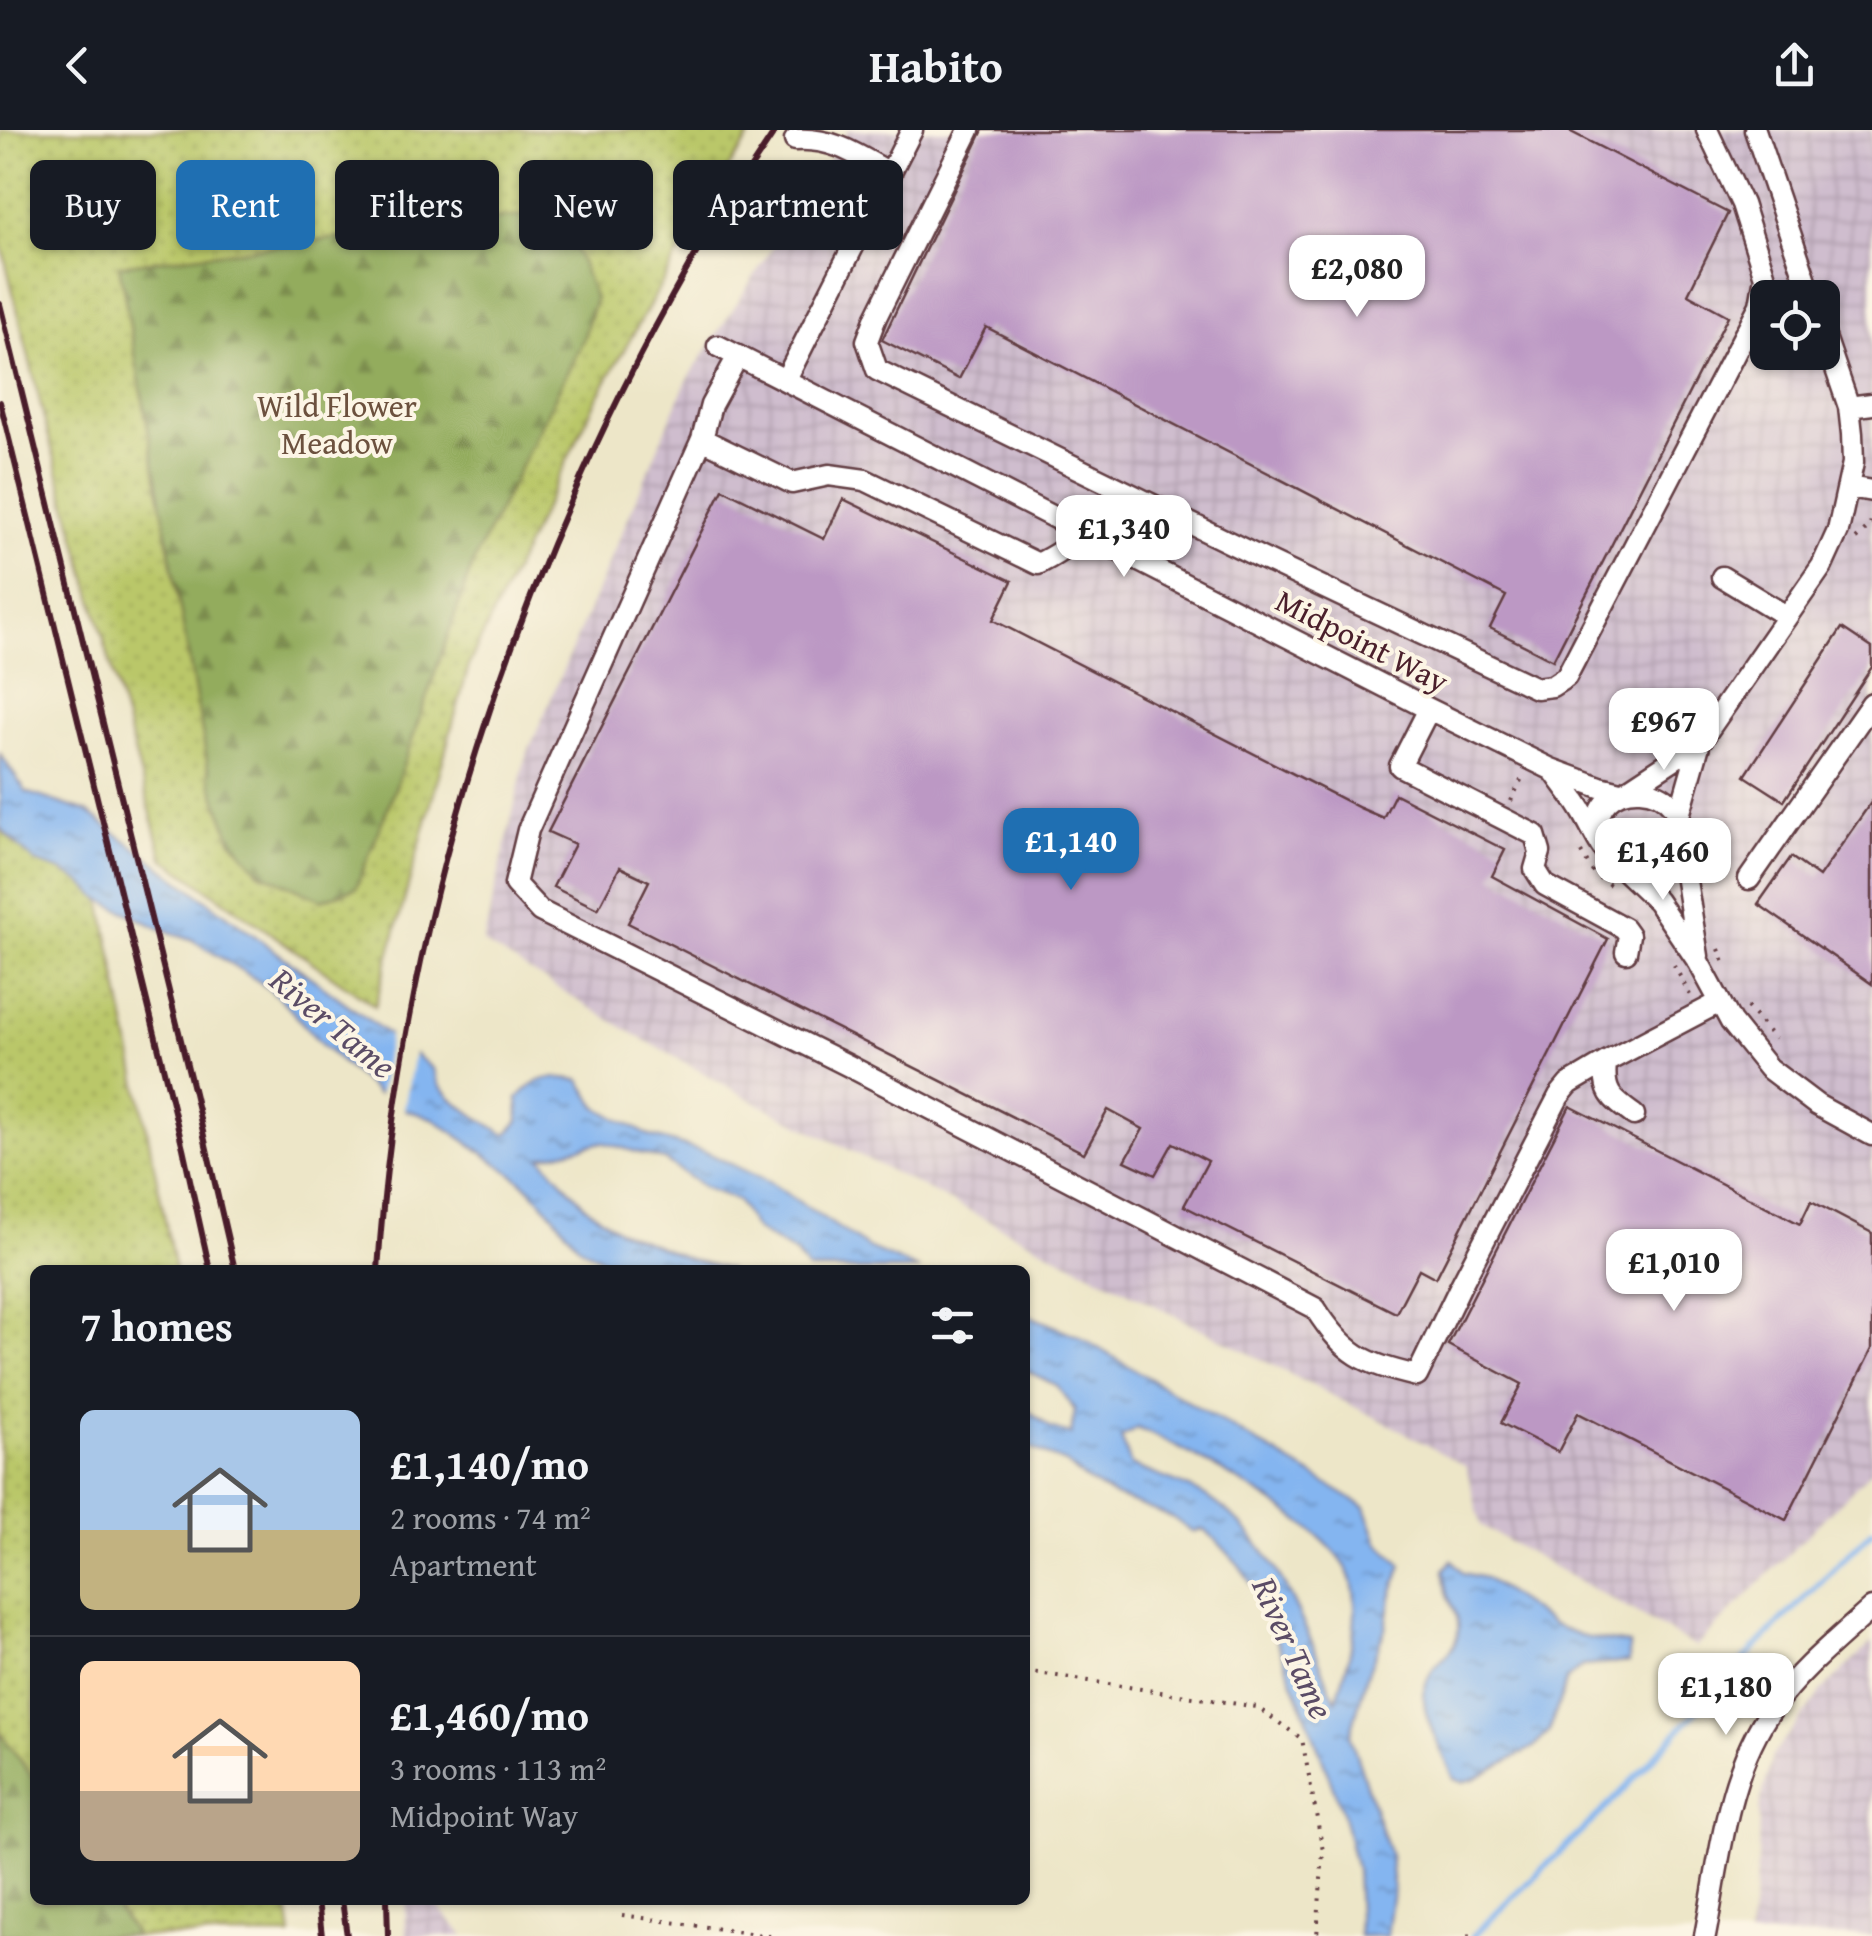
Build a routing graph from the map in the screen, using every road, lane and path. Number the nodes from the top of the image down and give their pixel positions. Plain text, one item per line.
1 (912, 130) edge
2 (969, 130) edge
3 (1707, 130) edge
4 (1755, 130) edge
5 (795, 140) dead end
6 (864, 160) edge
7 (898, 160) edge
8 (852, 250) edge
9 (1806, 280) edge
10 (1836, 370) edge
11 (786, 379) junction
12 (1872, 404) edge
13 (1849, 407) junction
14 (702, 439) junction
15 (1849, 486) junction
16 (1872, 491) edge
17 (1872, 515) edge
18 (1078, 528) junction
19 (1854, 541) dead end
20 (1722, 577) dead end
21 (1786, 616) junction
22 (1872, 703) edge
23 (1429, 709) junction
24 (1700, 742) junction
25 (1532, 759) junction
26 (1552, 769) junction
27 (1625, 790) junction
28 (1702, 798) dead end
29 (1502, 819) junction
30 (1678, 827) junction
31 (1599, 842) junction
32 (1698, 854) dead end
33 (1619, 866) junction
34 (1750, 879) dead end
35 (1714, 936) dead end
36 (1626, 952) dead end
37 (1699, 963) junction
38 (1728, 972) dead end
39 (1742, 999) dead end
40 (1718, 1003) junction
41 (1775, 1039) dead end
42 (1606, 1062) junction
43 (1634, 1115) dead end
44 (1872, 1135) edge
45 (1872, 1608) edge
46 (1030, 1671) edge
47 (622, 1914) dead end
48 (1469, 1927) dead end
49 (770, 1936) edge
50 (1317, 1936) edge
51 (1469, 1936) edge
52 (1705, 1936) edge

1 - 7 street
2 - 3 street
4 - 9 street
5 - 6 street
8 - 11 street
10 - 13 street
11 - 14 street, Midpoint Way
11 - 18 street, Midpoint Way
12 - 13 street
13 - 15 street
14 - 18 street
14 - 42 street
15 - 16 street
15 - 21 street
17 - 19 path
18 - 23 street, Midpoint Way
20 - 21 street
21 - 24 street
22 - 34 street
23 - 25 street, Midpoint Way
23 - 29 street
24 - 27 street
24 - 30 street
25 - 26 street, Midpoint Way
25 - 29 path
26 - 27 street, Midpoint Way
26 - 31 street, Midpoint Way
27 - 30 street
27 - 31 street
28 - 32 path
29 - 36 street
30 - 33 street
30 - 37 street
31 - 33 street
33 - 37 street
35 - 38 path
37 - 40 street
39 - 41 path
40 - 42 street
40 - 44 street
42 - 43 street
45 - 52 street
46 - 50 path
47 - 49 path
48 - 51 path

